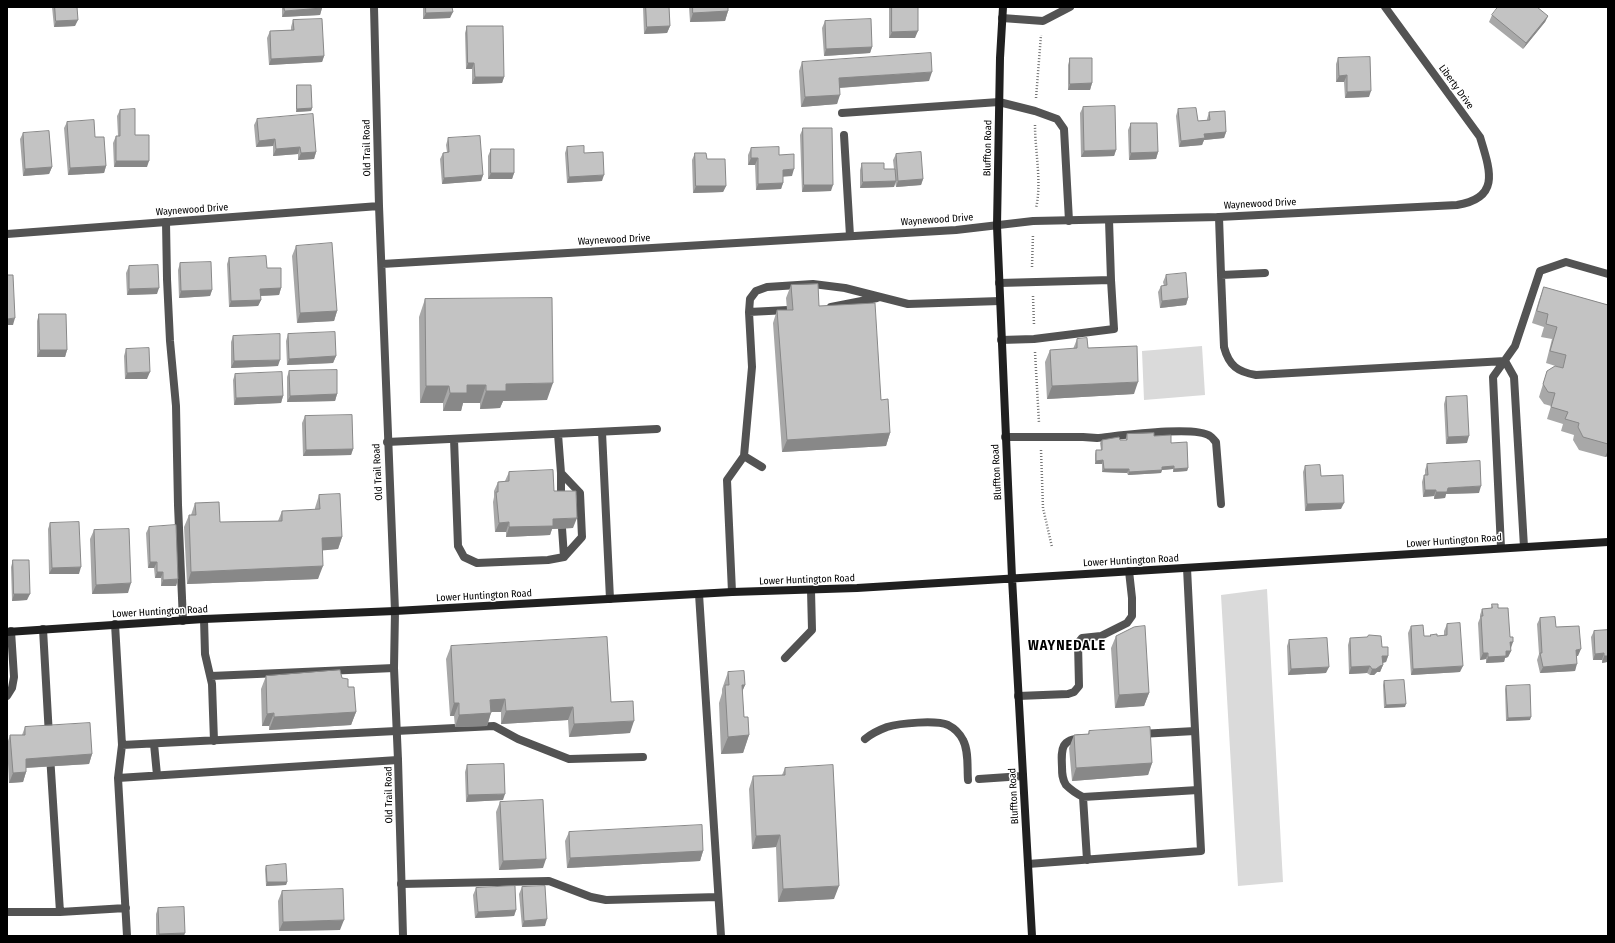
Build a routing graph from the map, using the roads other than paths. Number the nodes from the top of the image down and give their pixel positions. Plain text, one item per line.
1 (374, 7) edge
2 (1003, 7) edge
3 (1070, 7) edge
4 (1385, 7) edge
5 (1002, 18) junction
6 (999, 102) junction
7 (842, 113) dead end
8 (844, 135) dead end
9 (1488, 188) joint
10 (379, 206) junction
11 (1219, 216) junction
12 (1109, 220) junction
13 (1069, 221) junction
14 (166, 222) junction
15 (997, 226) junction
16 (7, 234) edge
17 (850, 236) junction
18 (382, 264) junction
19 (1265, 273) dead end
20 (1608, 274) edge
21 (1221, 275) junction
22 (1111, 280) junction
23 (999, 283) junction
24 (880, 297) junction
25 (1000, 301) junction
26 (820, 308) edge
27 (788, 310) edge
28 (749, 312) junction
29 (1001, 340) junction
30 (1505, 361) junction
31 (658, 429) dead end
32 (602, 432) junction
33 (558, 434) junction
34 (1005, 437) junction
35 (454, 439) junction
36 (387, 442) junction
37 (744, 456) junction
38 (762, 467) dead end
39 (560, 474) junction
40 (561, 500) edge
41 (1221, 504) dead end
42 (562, 528) edge
43 (1608, 542) edge
44 (1524, 546) junction
45 (1501, 548) junction
46 (564, 557) junction
47 (1186, 568) junction
48 (1129, 571) junction
49 (1012, 578) junction
50 (811, 590) junction
51 (732, 592) junction
52 (699, 594) junction
53 (610, 600) junction
54 (395, 611) junction
55 (204, 619) junction
56 (183, 621) junction
57 (115, 624) junction
58 (42, 629) junction
59 (9, 631) edge
60 (785, 658) dead end
61 (394, 668) junction
62 (211, 676) junction
63 (7, 696) edge
64 (1018, 696) junction
65 (1195, 731) junction
66 (397, 732) junction
67 (1133, 735) edge
68 (1094, 737) edge
69 (865, 738) dead end
70 (214, 741) junction
71 (154, 744) junction
72 (122, 745) junction
73 (643, 757) dead end
74 (398, 760) junction
75 (157, 775) junction
76 (1023, 776) junction
77 (118, 778) junction
78 (979, 779) dead end
79 (968, 780) dead end
80 (1198, 790) junction
81 (1083, 798) junction
82 (1087, 860) junction
83 (1028, 864) junction
84 (401, 884) junction
85 (718, 897) junction
86 (126, 908) junction
87 (7, 912) edge
88 (60, 912) junction
89 (127, 936) edge
90 (403, 936) edge
91 (721, 936) edge
92 (1032, 936) edge

1 - 10 street, Old Trail Road
2 - 5 main road, Bluffton Road
3 - 5 street
4 - 9 street, Liberty Drive
5 - 6 main road, Bluffton Road
6 - 7 street
6 - 13 street
6 - 15 main road, Bluffton Road
8 - 17 street
9 - 11 street, Waynewood Drive
10 - 14 street, Waynewood Drive
10 - 18 street, Old Trail Road
11 - 12 street, Waynewood Drive
11 - 21 street
12 - 13 street, Waynewood Drive
12 - 22 street
13 - 15 street, Waynewood Drive
14 - 16 street, Waynewood Drive
14 - 56 street
15 - 17 street, Waynewood Drive
15 - 23 main road, Bluffton Road
17 - 18 street, Waynewood Drive
18 - 36 street, Old Trail Road
19 - 21 street
20 - 30 street
21 - 30 street
22 - 23 street
22 - 29 street
23 - 25 main road, Bluffton Road
24 - 25 street
24 - 26 street
24 - 28 street
25 - 29 main road, Bluffton Road
27 - 28 street
28 - 37 street
29 - 34 main road, Bluffton Road
30 - 44 street
30 - 45 street
31 - 32 street
32 - 33 street
32 - 53 street
33 - 35 street
33 - 39 street
34 - 41 street
34 - 49 main road, Bluffton Road
35 - 36 street
35 - 46 street
36 - 54 street, Old Trail Road
37 - 38 street
37 - 51 street
39 - 40 street
39 - 46 street
42 - 46 street
43 - 44 main road, Lower Huntington Road
44 - 45 main road, Lower Huntington Road
45 - 47 main road, Lower Huntington Road
47 - 48 main road, Lower Huntington Road
47 - 65 street
48 - 49 main road, Lower Huntington Road
48 - 64 street
49 - 50 main road, Lower Huntington Road
49 - 64 main road, Bluffton Road
50 - 51 main road, Lower Huntington Road
50 - 60 street
51 - 52 main road, Lower Huntington Road
52 - 53 main road, Lower Huntington Road
52 - 85 street
53 - 54 main road, Lower Huntington Road
54 - 55 main road, Lower Huntington Road
54 - 61 street, Old Trail Road
55 - 56 main road, Lower Huntington Road
55 - 62 street
56 - 57 main road, Lower Huntington Road
57 - 58 main road, Lower Huntington Road
57 - 72 street
58 - 59 main road, Lower Huntington Road
58 - 88 street
59 - 63 street
61 - 62 street
61 - 66 street, Old Trail Road
62 - 70 street
64 - 76 main road, Bluffton Road
65 - 67 street
65 - 80 street
66 - 70 street
66 - 73 street
66 - 74 street, Old Trail Road
68 - 81 street
69 - 79 street
70 - 71 street
71 - 72 street
71 - 75 street
72 - 77 street
74 - 75 street
74 - 84 street, Old Trail Road
75 - 77 street
76 - 78 street
76 - 83 main road, Bluffton Road
77 - 86 street
80 - 81 street
80 - 82 street
81 - 82 street
82 - 83 street
83 - 92 main road, Bluffton Road
84 - 85 street
84 - 90 street, Old Trail Road
85 - 91 street
86 - 88 street
86 - 89 street
87 - 88 street

